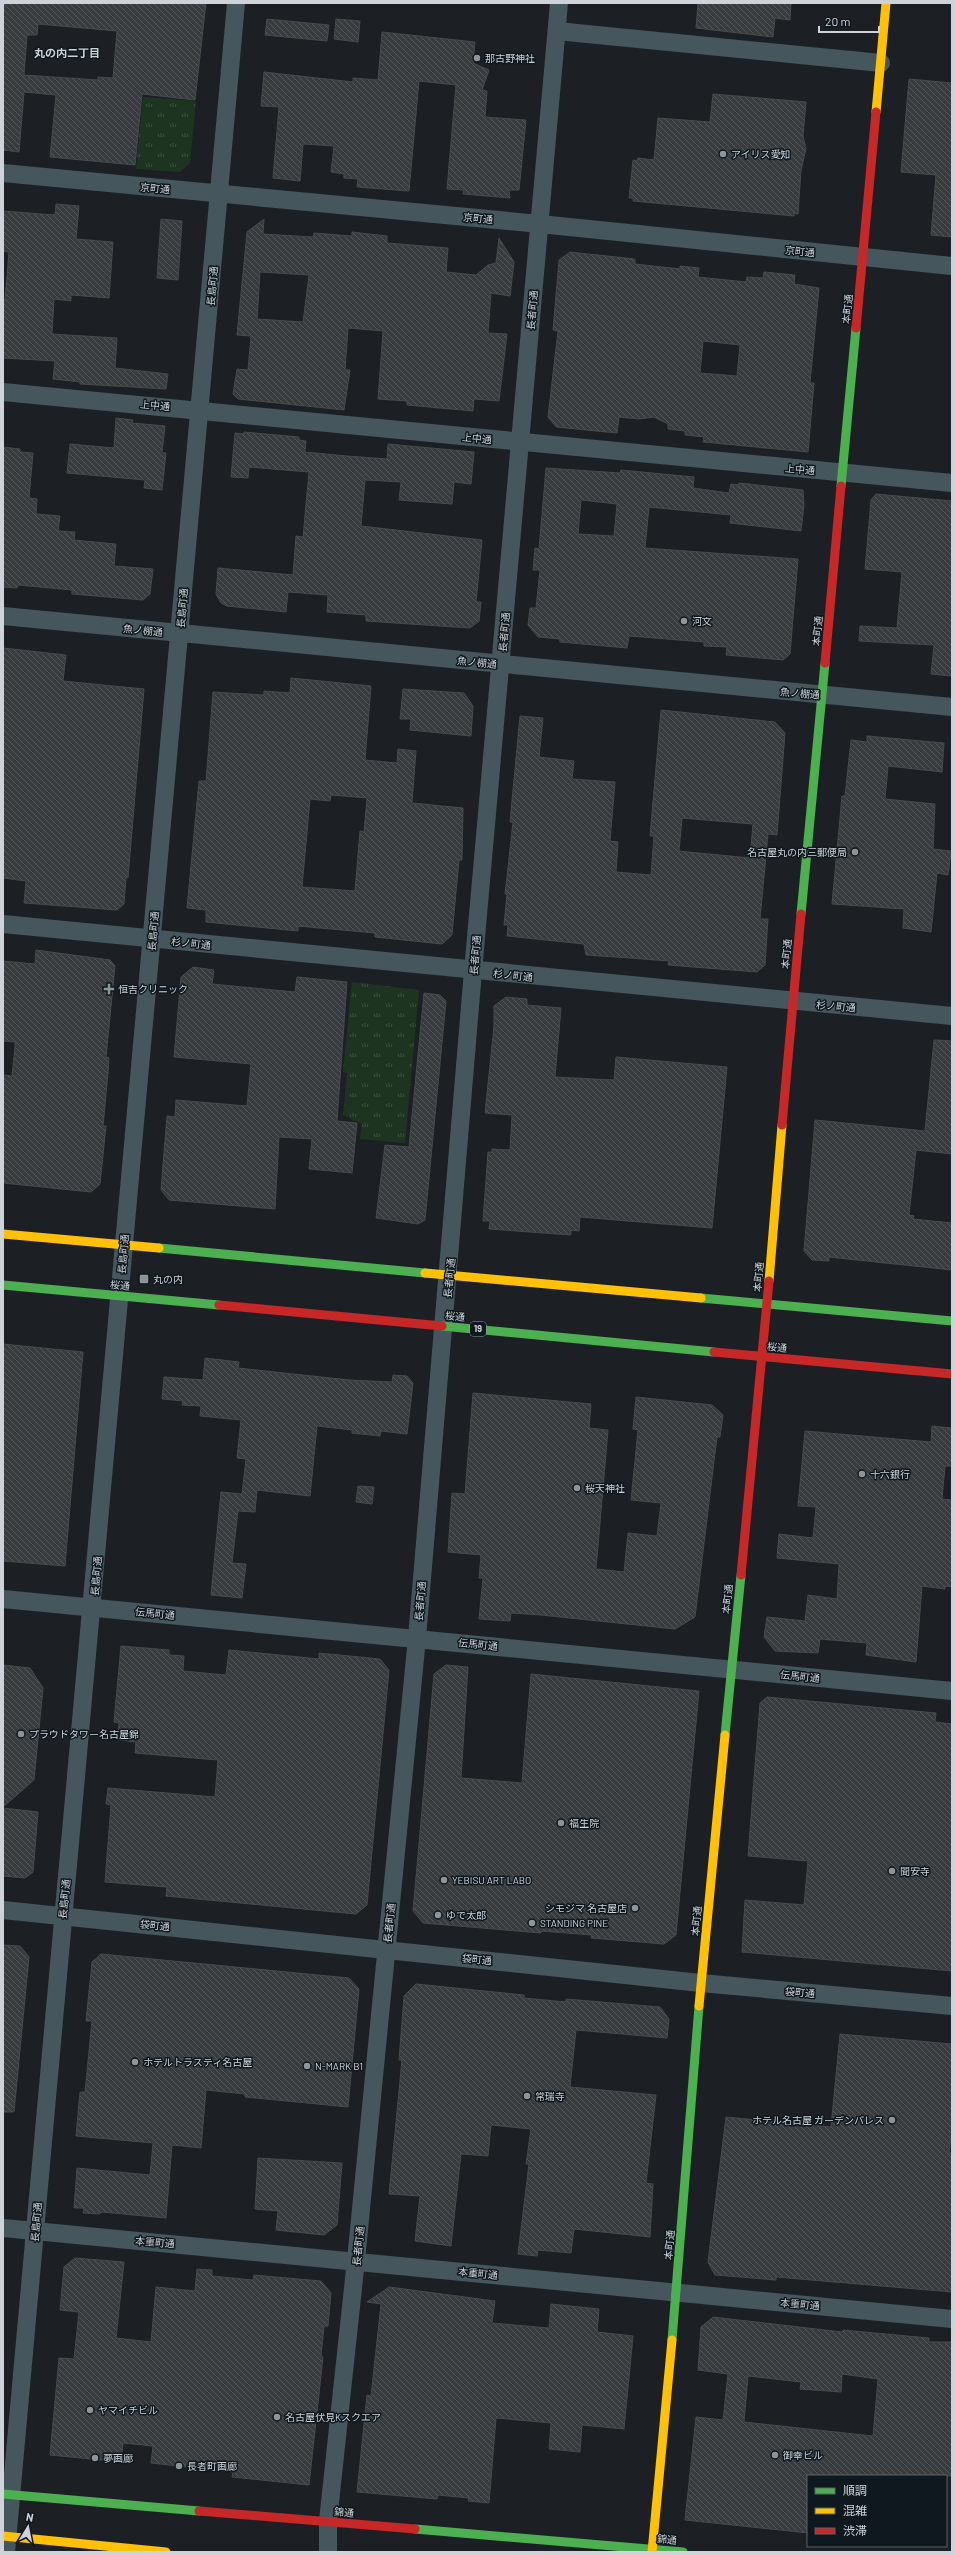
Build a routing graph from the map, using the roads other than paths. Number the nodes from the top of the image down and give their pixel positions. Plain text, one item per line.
1 (236, 3) edge
2 (559, 3) edge
3 (886, 3) edge
4 (557, 31) junction
5 (881, 63) junction
6 (3, 173) edge
7 (220, 194) junction
8 (540, 224) junction
9 (863, 258) junction
10 (952, 266) edge
11 (3, 392) edge
12 (201, 409) junction
13 (520, 442) junction
14 (842, 473) junction
15 (952, 483) edge
16 (3, 616) edge
17 (179, 634) junction
18 (502, 665) junction
19 (823, 695) junction
20 (952, 707) edge
21 (3, 924) edge
22 (153, 940) junction
23 (473, 971) junction
24 (793, 1002) junction
25 (952, 1016) edge
26 (3, 1234) edge
27 (123, 1246) junction
28 (449, 1275) junction
29 (3, 1285) edge
30 (119, 1296) junction
31 (767, 1305) junction
32 (952, 1321) edge
33 (444, 1326) junction
34 (762, 1357) junction
35 (952, 1374) edge
36 (3, 1599) edge
37 (93, 1607) junction
38 (417, 1638) junction
39 (731, 1669) junction
40 (952, 1691) edge
41 (3, 1910) edge
42 (63, 1916) junction
43 (386, 1950) junction
44 (701, 1983) junction
45 (952, 2006) edge
46 (3, 2228) edge
47 (35, 2231) junction
48 (356, 2260) junction
49 (676, 2292) junction
50 (952, 2319) edge
51 (6, 2494) edge
52 (328, 2521) junction
53 (5, 2541) edge
54 (652, 2550) edge
55 (166, 2552) edge
56 (328, 2552) edge
57 (684, 2552) edge

1 - 7 street, 長島町通
2 - 4 street, 長者町通
3 - 5 main road, 本町通
4 - 5 street
4 - 8 street, 長者町通
5 - 9 main road, 本町通
6 - 7 street, 京町通
7 - 8 street, 京町通
7 - 12 street, 長島町通
8 - 9 street, 京町通
8 - 13 street, 長者町通
9 - 10 street, 京町通
9 - 14 main road, 本町通
11 - 12 street, 上中通
12 - 13 street, 上中通
12 - 17 street, 長島町通
13 - 14 street, 上中通
13 - 18 street, 長者町通
14 - 15 street, 上中通
14 - 19 main road, 本町通
16 - 17 street, 魚ノ棚通
17 - 18 street, 魚ノ棚通
17 - 22 street, 長島町通
18 - 19 street, 魚ノ棚通
18 - 23 street, 長者町通
19 - 20 street, 魚ノ棚通
19 - 24 main road, 本町通
21 - 22 street, 杉ノ町通
22 - 23 street, 杉ノ町通
22 - 27 street, 長島町通
23 - 24 street, 杉ノ町通
23 - 28 street, 長者町通
24 - 25 street, 杉ノ町通
24 - 31 main road, 本町通
26 - 27 main road
27 - 28 main road
27 - 30 street, 長島町通
28 - 31 main road
28 - 33 street, 長者町通
29 - 30 main road, 桜通 / 19
30 - 33 main road, 桜通 / 19
30 - 37 street, 長島町通
31 - 32 main road
31 - 34 main road, 本町通
33 - 34 main road, 桜通 / 19
33 - 38 street, 長者町通
34 - 35 main road, 桜通 / 19
34 - 39 main road, 本町通
36 - 37 street, 伝馬町通
37 - 38 street, 伝馬町通
37 - 42 street, 長島町通
38 - 39 street, 伝馬町通
38 - 43 street, 長者町通
39 - 40 street, 伝馬町通
39 - 44 main road, 本町通
41 - 42 street, 袋町通
42 - 43 street, 袋町通
42 - 47 street, 長島町通
43 - 44 street, 袋町通
43 - 48 street, 長者町通
44 - 45 street, 袋町通
44 - 49 main road, 本町通
46 - 47 street, 本重町通
47 - 48 street, 本重町通
47 - 51 street, 長島町通
48 - 49 street, 本重町通
48 - 52 street, 長者町通
49 - 50 street, 本重町通
49 - 54 main road, 本町通
51 - 52 main road, 錦通
51 - 53 street, 長島町通
52 - 54 main road, 錦通
52 - 56 street, 長者町通
53 - 55 main road
54 - 57 main road, 錦通

